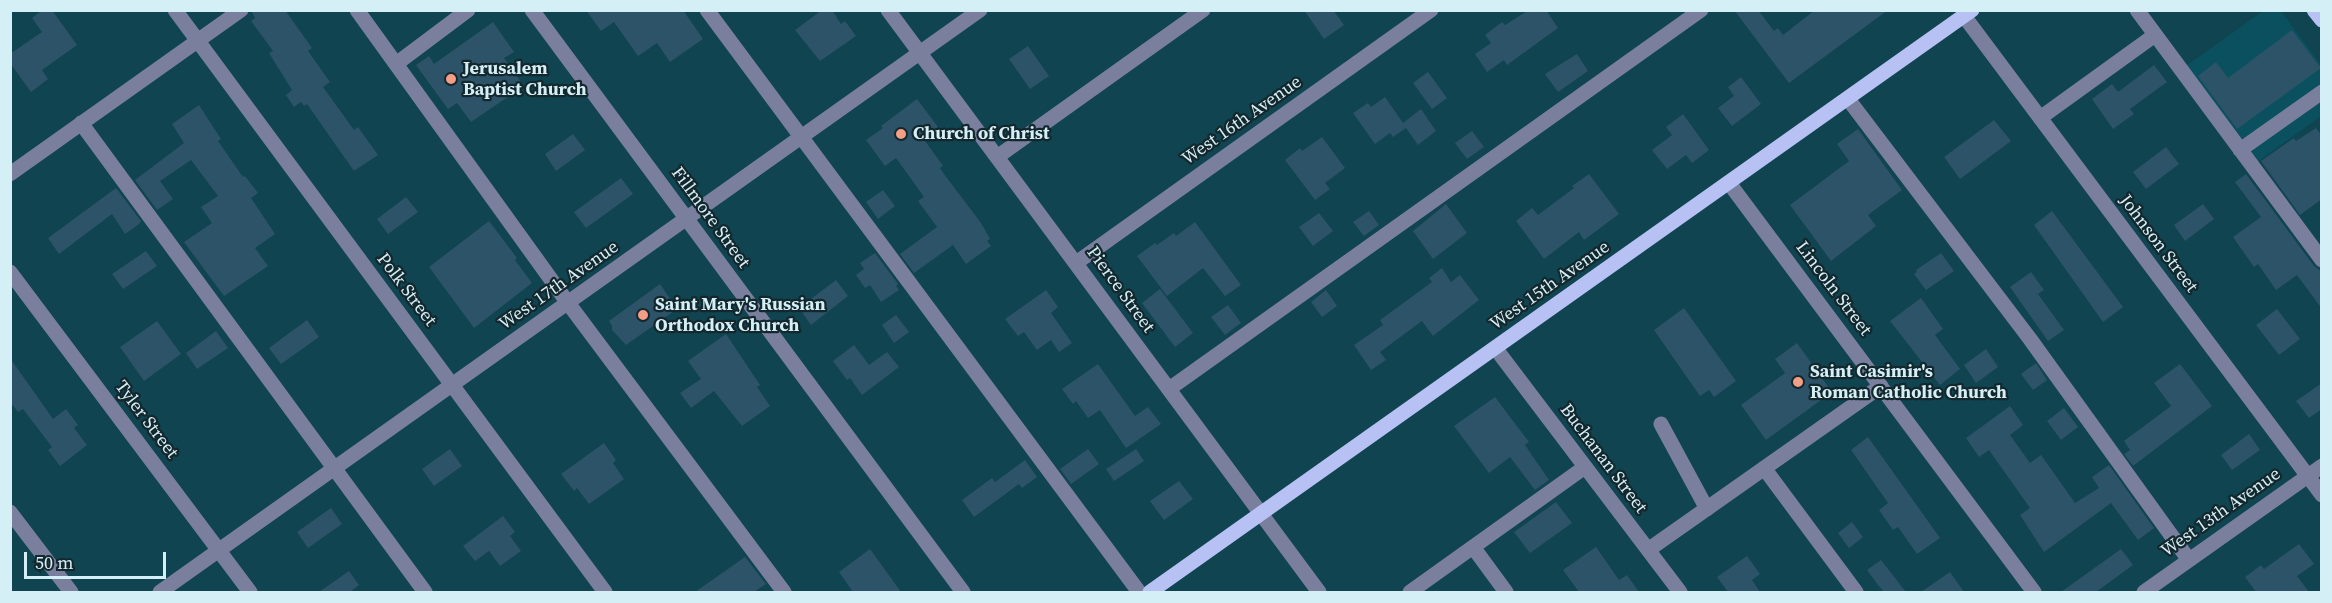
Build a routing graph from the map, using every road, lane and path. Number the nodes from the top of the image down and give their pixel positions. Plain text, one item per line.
1 (175, 10) edge
2 (241, 10) edge
3 (357, 10) edge
4 (468, 10) edge
5 (532, 10) edge
6 (707, 10) edge
7 (888, 10) edge
8 (980, 10) edge
9 (1203, 10) edge
10 (1431, 10) edge
11 (1701, 10) edge
12 (2137, 10) edge
13 (2314, 10) edge
14 (1968, 13) edge
15 (2322, 20) edge
16 (2155, 34) junction
17 (197, 42) junction
18 (920, 53) junction
19 (396, 64) junction
20 (2322, 92) edge
21 (1848, 99) junction
22 (2040, 118) junction
23 (81, 123) junction
24 (802, 137) junction
25 (2240, 150) junction
26 (998, 157) junction
27 (10, 174) edge
28 (1729, 183) junction
29 (686, 219) junction
30 (2322, 260) edge
31 (1076, 263) junction
32 (10, 272) edge
33 (568, 303) junction
34 (1496, 349) junction
35 (453, 385) junction
36 (1881, 386) junction
37 (1169, 389) junction
38 (1661, 424) dead end
39 (2322, 466) edge
40 (1585, 467) junction
41 (1764, 468) junction
42 (333, 470) junction
43 (2308, 476) junction
44 (2322, 495) edge
45 (1707, 509) junction
46 (10, 512) edge
47 (1261, 515) junction
48 (1473, 547) junction
49 (1648, 550) junction
50 (219, 551) junction
51 (2189, 560) junction
52 (71, 592) edge
53 (160, 592) edge
54 (250, 592) edge
55 (425, 592) edge
56 (605, 592) edge
57 (784, 592) edge
58 (963, 592) edge
59 (1139, 592) edge
60 (1150, 592) edge
61 (1319, 592) edge
62 (1410, 592) edge
63 (1506, 592) edge
64 (1680, 592) edge
65 (1856, 592) edge
66 (2034, 592) edge
67 (2144, 592) edge

1 - 17 street, Polk Street
2 - 17 street
3 - 19 street
4 - 19 street
5 - 29 street, Fillmore Street
6 - 24 street
7 - 18 street, Pierce Street
8 - 18 street, West 17th Avenue
9 - 26 street
10 - 31 street, West 16th Avenue
11 - 37 street
12 - 16 street
13 - 15 main road
14 - 21 main road, West 15th Avenue
14 - 22 street, Johnson Street
16 - 22 street
16 - 25 street
17 - 23 street
17 - 35 street, Polk Street
18 - 24 street, West 17th Avenue
18 - 26 street, Pierce Street
19 - 33 street
20 - 25 street
21 - 28 main road, West 15th Avenue
21 - 51 street
22 - 43 street, Johnson Street
23 - 27 street
23 - 42 street
24 - 29 street, West 17th Avenue
24 - 59 street
25 - 30 street
26 - 31 street, Pierce Street
28 - 34 main road, West 15th Avenue
28 - 36 street, Lincoln Street
29 - 33 street, West 17th Avenue
29 - 58 street, Fillmore Street
31 - 37 street, Pierce Street
32 - 50 street, Tyler Street
33 - 35 street, West 17th Avenue
33 - 57 street
34 - 40 street, Buchanan Street
34 - 47 main road, West 15th Avenue
35 - 42 street, West 17th Avenue
35 - 56 street, Polk Street
36 - 41 street
36 - 66 street, Lincoln Street
37 - 47 street, Pierce Street
38 - 45 street
39 - 43 street, West 13th Avenue
40 - 48 street
40 - 49 street, Buchanan Street
41 - 45 street
41 - 65 street
42 - 50 street, West 17th Avenue
42 - 55 street
43 - 44 street, Johnson Street
43 - 51 street, West 13th Avenue
45 - 49 street
46 - 52 street
47 - 60 main road, West 15th Avenue
47 - 61 street, Pierce Street
48 - 62 street
48 - 63 street
49 - 64 street, Buchanan Street
50 - 53 street, West 17th Avenue
50 - 54 street, Tyler Street
51 - 67 street, West 13th Avenue

